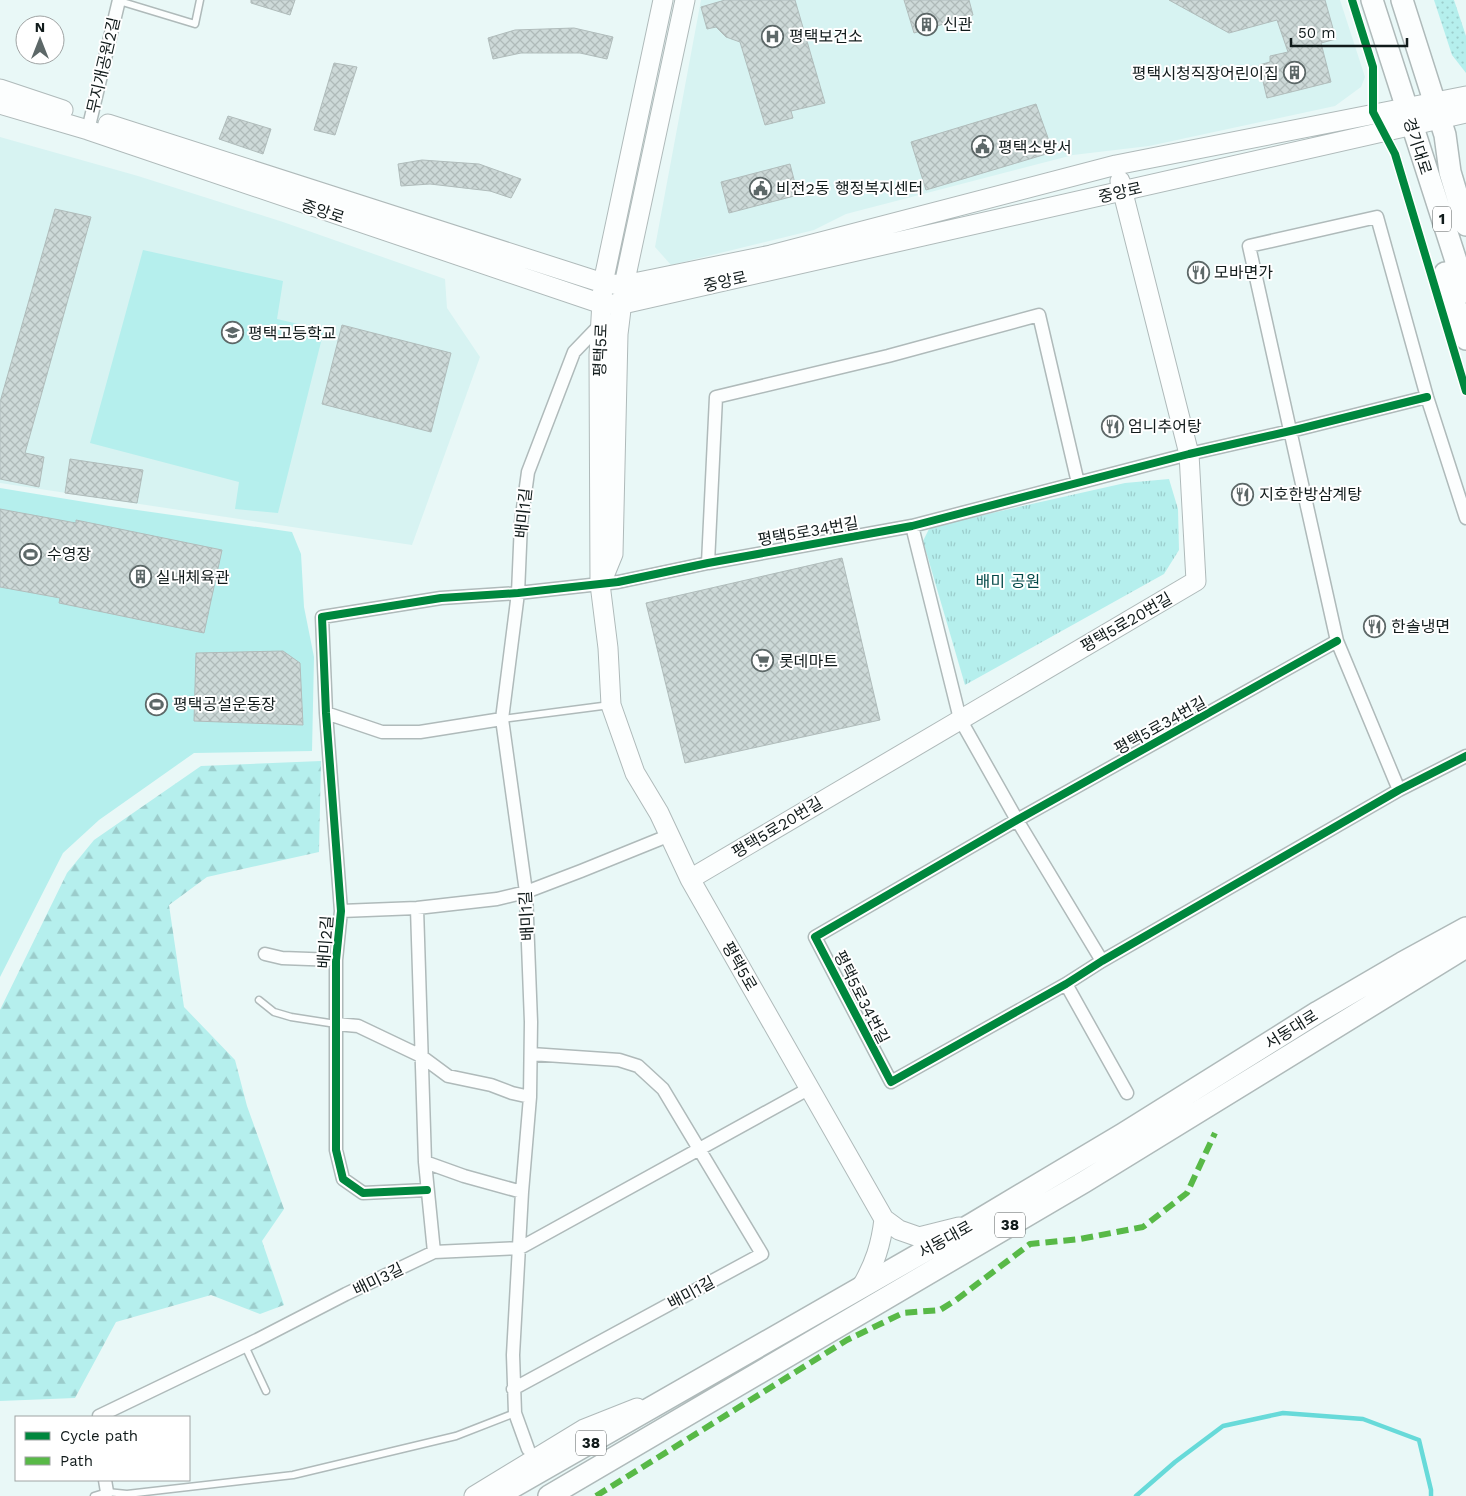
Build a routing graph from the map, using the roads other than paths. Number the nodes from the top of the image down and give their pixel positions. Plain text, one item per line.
1 (119, 0) edge
2 (200, 0) edge
3 (1372, 0) edge
4 (1402, 0) edge
5 (673, 5) edge
6 (0, 89) edge
7 (1466, 96) edge
8 (0, 104) edge
9 (1466, 113) edge
10 (1440, 119) junction
11 (89, 124) junction
12 (1411, 127) junction
13 (1116, 165) junction
14 (1466, 174) edge
15 (1123, 192) junction
16 (1466, 225) edge
17 (604, 284) junction
18 (1466, 292) edge
19 (624, 295) junction
20 (602, 304) junction
21 (600, 325) junction
22 (1466, 340) edge
23 (1427, 397) junction
24 (1291, 431) junction
25 (1189, 454) junction
26 (1078, 483) junction
27 (1466, 518) edge
28 (912, 526) junction
29 (708, 563) junction
30 (600, 584) junction
31 (518, 592) junction
32 (322, 617) joint
33 (1337, 641) junction
34 (611, 705) junction
35 (326, 712) junction
36 (502, 719) junction
37 (960, 719) junction
38 (1466, 756) edge
39 (1399, 790) junction
40 (1017, 820) junction
41 (670, 834) junction
42 (690, 879) junction
43 (526, 892) junction
44 (417, 908) junction
45 (341, 911) junction
46 (1466, 928) edge
47 (1466, 947) edge
48 (265, 954) dead end
49 (336, 960) junction
50 (1102, 961) junction
51 (1066, 984) junction
52 (259, 1000) dead end
53 (336, 1024) junction
54 (531, 1054) junction
55 (421, 1056) junction
56 (810, 1088) junction
57 (1127, 1093) dead end
58 (530, 1097) junction
59 (698, 1149) junction
60 (425, 1162) junction
61 (428, 1190) junction
62 (522, 1192) junction
63 (884, 1219) junction
64 (972, 1224) junction
65 (520, 1248) junction
66 (434, 1252) junction
67 (862, 1286) junction
68 (245, 1346) junction
69 (514, 1389) junction
70 (684, 1389) junction
71 (266, 1391) dead end
72 (515, 1413) junction
73 (99, 1416) edge
74 (528, 1449) dead end
75 (106, 1486) edge
76 (94, 1496) edge
77 (474, 1496) edge
78 (497, 1496) edge
79 (549, 1496) edge

1 - 2 lane
1 - 11 street, 무지개공원2길
3 - 12 main road, 경기대로 / 1
4 - 10 main road, 경기대로 / 1
5 - 17 main road, 평택5로
5 - 19 main road
6 - 11 main road, 중앙로
7 - 10 main road, 중앙로
8 - 11 main road, 중앙로
9 - 10 main road, 중앙로
10 - 12 main road, 중앙로
10 - 14 main road
10 - 16 main road, 경기대로 / 1
11 - 17 main road, 중앙로
11 - 20 main road, 중앙로
12 - 13 main road, 중앙로
12 - 15 main road, 중앙로
12 - 18 main road, 경기대로 / 1
12 - 22 main road
13 - 15 main road, 평택5로20번길
13 - 19 main road, 중앙로
15 - 19 main road, 중앙로
15 - 25 main road, 평택5로20번길
17 - 19 main road, 중앙로
17 - 20 main road, 평택5로
19 - 20 main road, 중앙로
19 - 30 main road
20 - 21 main road, 평택5로
21 - 30 main road, 평택5로
21 - 31 street, 배미1길
23 - 24 street, 평택5로34번길
23 - 24 street
23 - 27 street
24 - 25 street, 평택5로34번길
24 - 33 street
25 - 26 street, 평택5로34번길
25 - 37 main road, 평택5로20번길
26 - 28 street, 평택5로34번길
26 - 29 street
28 - 29 street, 평택5로34번길
28 - 37 street
29 - 30 street, 평택5로34번길
30 - 31 street, 평택5로34번길
30 - 34 main road, 평택5로
31 - 32 street, 평택5로34번길
31 - 36 street, 배미1길
32 - 35 street, 배미2길
33 - 39 street
33 - 40 street, 평택5로34번길
34 - 36 lane
34 - 41 main road, 평택5로
35 - 36 street
35 - 45 street, 배미2길
36 - 43 street, 배미1길
37 - 40 street
37 - 42 main road, 평택5로20번길
38 - 39 street, 평택5로34번길
39 - 50 street, 평택5로34번길
40 - 50 street
40 - 51 street, 평택5로34번길
41 - 42 main road, 평택5로
41 - 43 street, 배미2길
42 - 56 main road, 평택5로
43 - 44 street, 배미2길
43 - 54 street, 배미1길
44 - 45 street, 배미2길
44 - 55 street
45 - 49 street, 배미2길
46 - 64 main road, 서동대로 / 38
47 - 79 main road, 서동대로 / 38
48 - 49 street, 배미2길
49 - 53 street, 배미2길
50 - 51 street, 평택5로34번길
51 - 57 street
52 - 53 lane
53 - 55 street
53 - 61 street, 배미2길
54 - 58 street, 배미1길
54 - 59 street, 배미1길
55 - 58 street
55 - 60 street
56 - 59 street
56 - 63 main road, 평택5로
58 - 62 street, 배미1길
59 - 65 street
59 - 69 street, 배미1길
60 - 61 street
60 - 62 street
61 - 66 street
62 - 65 street, 배미1길
63 - 64 main road
63 - 67 main road
64 - 67 main road, 서동대로 / 38
65 - 66 street, 배미3길
65 - 69 street, 배미1길
66 - 68 street, 배미3길
67 - 70 main road, 서동대로 / 38
68 - 71 lane
68 - 73 street, 배미3길
69 - 72 street, 배미1길
70 - 77 main road
70 - 78 main road, 서동대로 / 38
72 - 74 street, 배미1길
72 - 75 lane
75 - 76 lane

